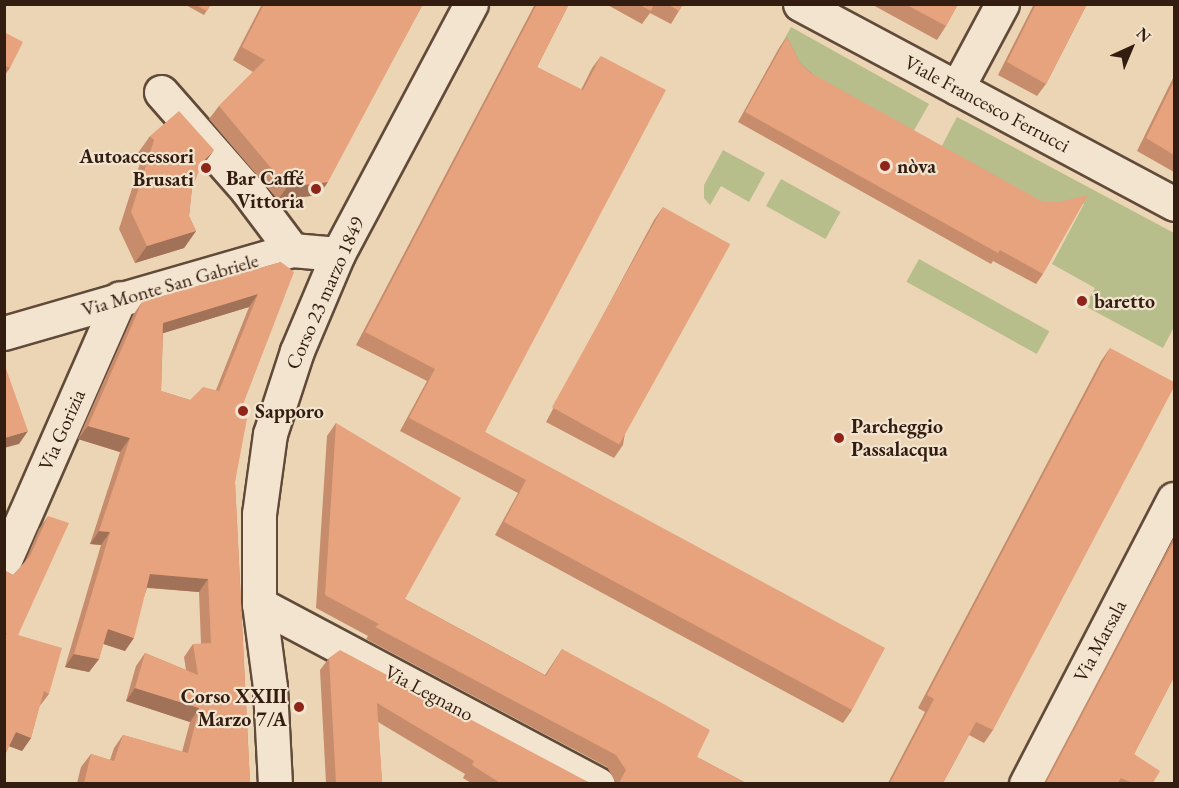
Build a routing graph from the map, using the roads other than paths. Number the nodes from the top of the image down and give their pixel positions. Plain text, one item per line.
1 (471, 4) edge
2 (800, 4) edge
3 (1002, 4) edge
4 (957, 88) junction
5 (161, 92) dead end
6 (1174, 204) edge
7 (292, 250) junction
8 (338, 254) junction
9 (120, 298) junction
10 (4, 333) edge
11 (1174, 499) edge
12 (4, 562) edge
13 (259, 604) junction
14 (275, 783) edge
15 (598, 783) edge
16 (1026, 783) edge

1 - 8 street, Corso 23 marzo 1849
2 - 4 street, Viale Francesco Ferrucci
3 - 4 street
4 - 6 street, Viale Francesco Ferrucci
5 - 7 street
7 - 8 street, Via Monte San Gabriele
7 - 9 street, Via Monte San Gabriele
8 - 13 street, Corso 23 marzo 1849
9 - 10 street, Via Monte San Gabriele
9 - 12 street, Via Gorizia
11 - 16 street, Via Marsala
13 - 14 street, Corso 23 marzo 1849
13 - 15 street, Via Legnano

